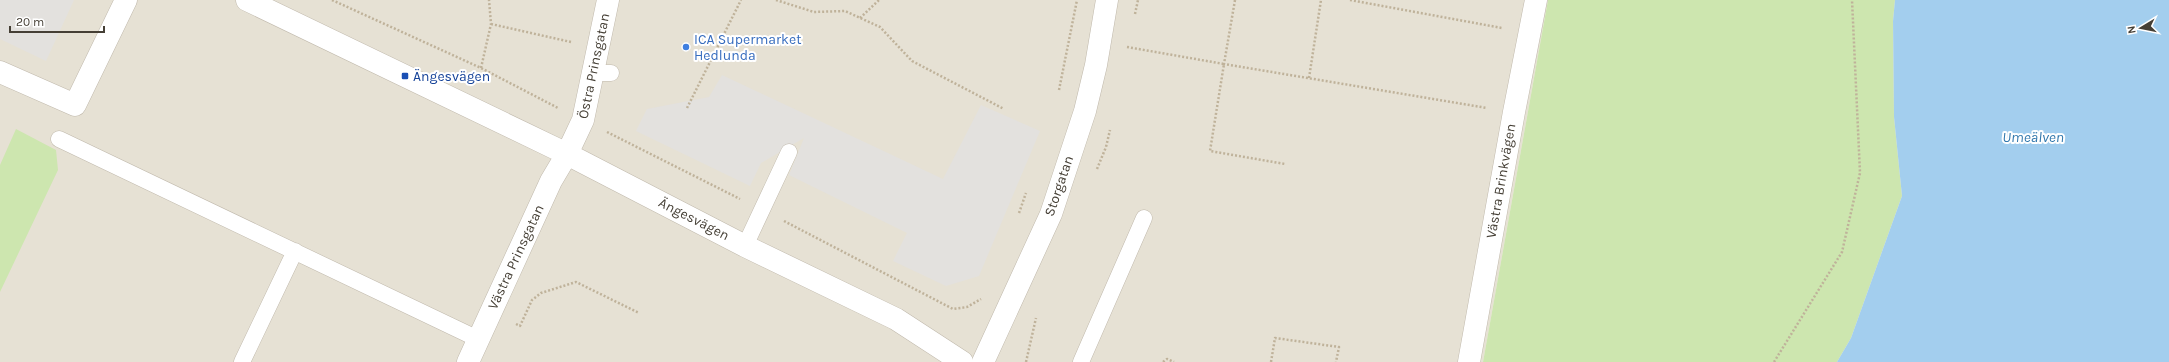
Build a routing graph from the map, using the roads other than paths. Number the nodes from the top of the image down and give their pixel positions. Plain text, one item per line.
1 (126, 0) edge
2 (247, 0) edge
3 (608, 0) edge
4 (1106, 0) edge
5 (1536, 0) edge
6 (0, 72) edge
7 (59, 138) dead end
8 (789, 152) dead end
9 (567, 154) junction
10 (1144, 218) dead end
11 (745, 246) junction
12 (295, 251) junction
13 (478, 339) junction
14 (242, 362) edge
15 (468, 362) edge
16 (962, 362) edge
17 (983, 362) edge
18 (1082, 362) edge
19 (1469, 362) edge

1 - 6 street
2 - 9 street, Ängesvägen
3 - 9 street, Östra Prinsgatan
4 - 17 street, Storgatan
5 - 19 street, Västra Brinkvägen
7 - 12 lane
8 - 11 lane
9 - 11 street, Ängesvägen
9 - 13 street, Västra Prinsgatan
10 - 18 lane
11 - 16 street, Ängesvägen
12 - 13 lane
12 - 14 lane
13 - 15 street, Västra Prinsgatan

